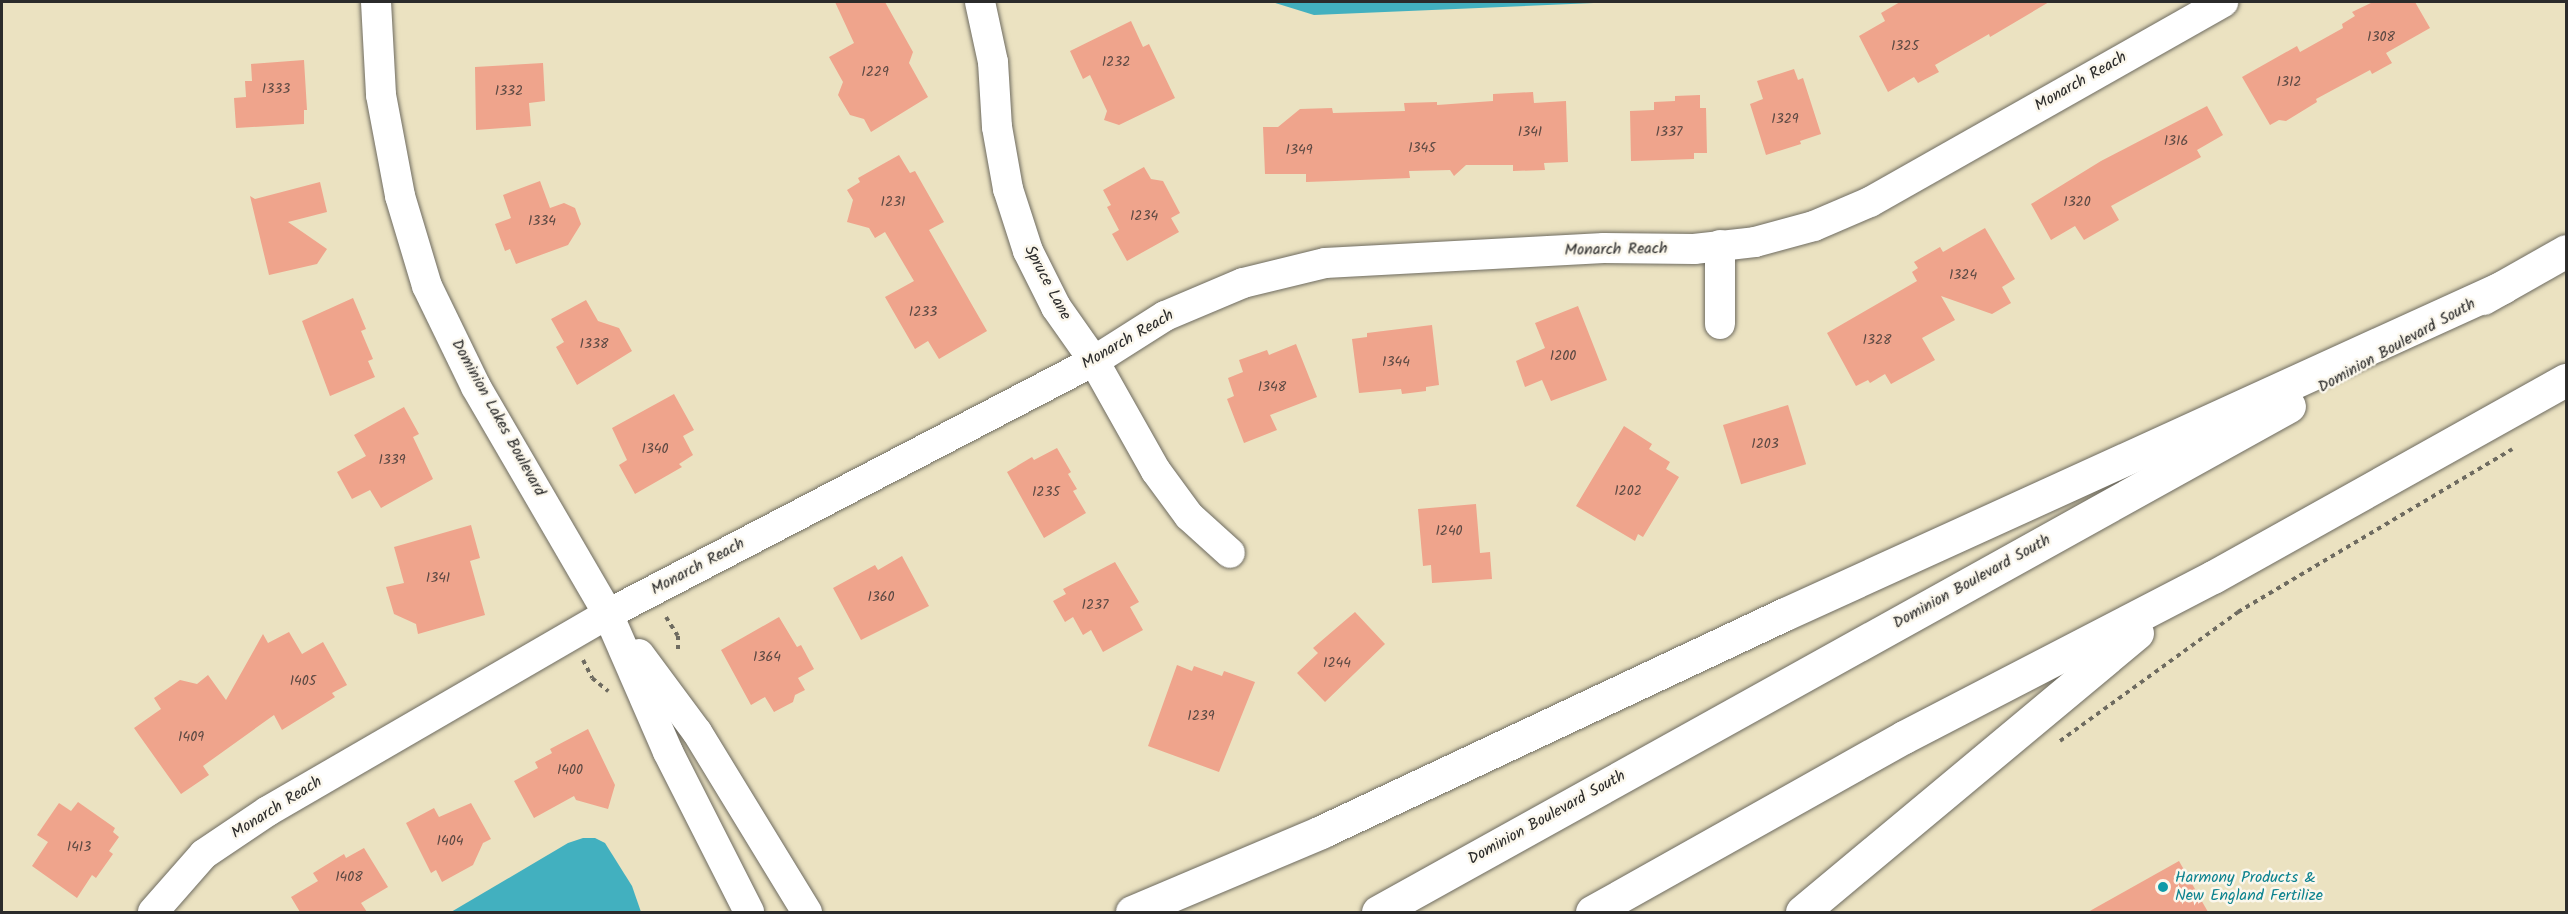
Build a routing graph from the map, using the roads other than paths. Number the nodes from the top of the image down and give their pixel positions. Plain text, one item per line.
1 (376, 2) edge
2 (980, 2) edge
3 (2223, 2) edge
4 (1720, 245) junction
5 (2566, 251) edge
6 (2503, 287) junction
7 (1720, 324) dead end
8 (1094, 361) junction
9 (2566, 380) edge
10 (1230, 552) dead end
11 (2201, 583) junction
12 (608, 614) junction
13 (153, 912) edge
14 (749, 912) edge
15 (807, 912) edge
16 (1132, 912) edge
17 (1378, 912) edge
18 (1592, 912) edge
19 (1802, 912) edge

1 - 12 street, Dominion Lakes Boulevard
2 - 8 street, Spruce Lane
3 - 4 street, Monarch Reach
4 - 7 street
4 - 8 street, Monarch Reach
5 - 6 highway, Dominion Boulevard South
6 - 16 highway
6 - 17 highway, Dominion Boulevard South
8 - 10 street, Spruce Lane
8 - 12 street, Monarch Reach
9 - 11 highway
11 - 18 highway
11 - 19 highway
12 - 13 street, Monarch Reach
12 - 14 street, Dominion Lakes Boulevard
12 - 15 street, Dominion Lakes Boulevard

